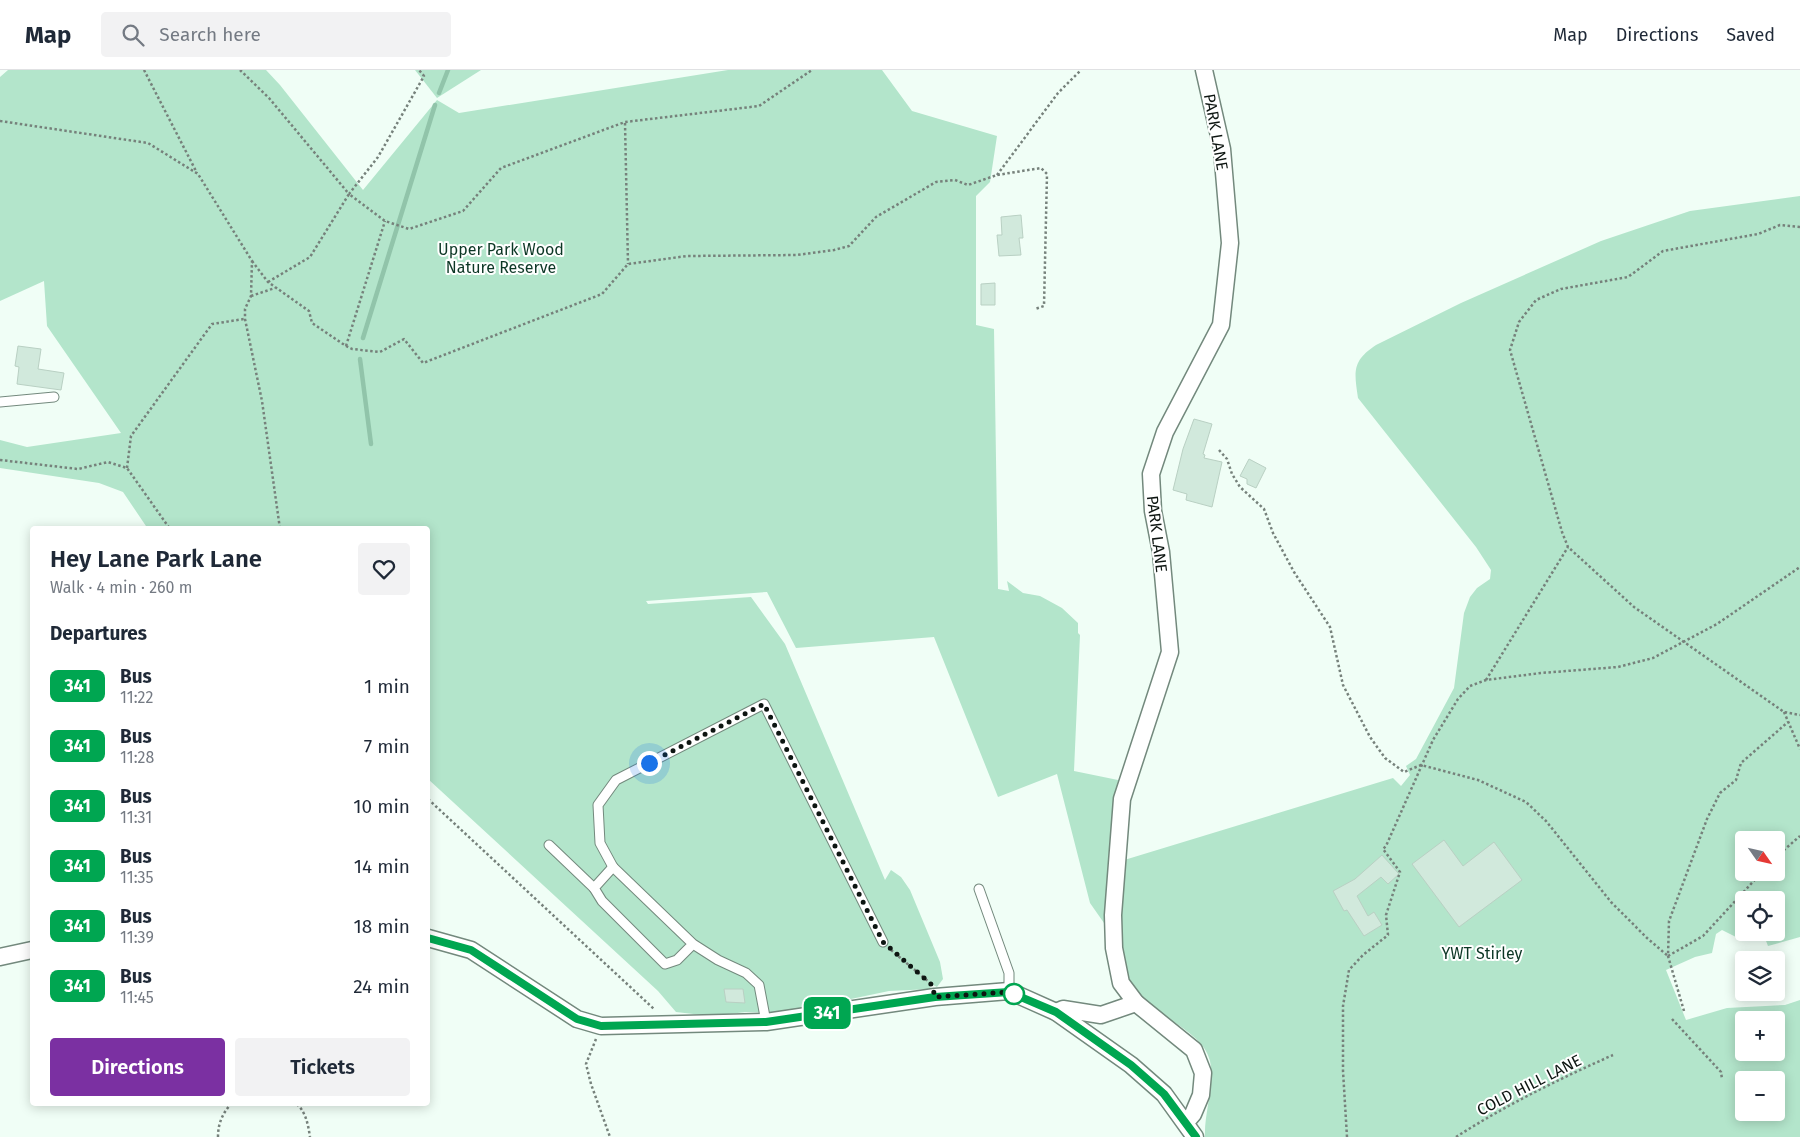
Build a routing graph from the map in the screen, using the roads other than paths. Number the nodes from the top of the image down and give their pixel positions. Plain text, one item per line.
1 (1204, 70) edge
2 (54, 398) dead end
3 (0, 402) edge
4 (549, 845) dead end
5 (613, 867) junction
6 (594, 888) junction
7 (979, 888) dead end
8 (430, 939) edge
9 (883, 942) road end
10 (693, 944) junction
11 (30, 950) edge
12 (0, 957) edge
13 (1009, 992) junction
14 (1136, 1003) junction
15 (1056, 1012) junction
16 (766, 1022) junction
17 (1186, 1122) junction
18 (1196, 1137) edge

1 - 14 street, PARK LANE
2 - 3 lane
4 - 6 lane
5 - 6 lane
5 - 9 lane
5 - 10 lane
6 - 10 lane
7 - 13 lane
8 - 16 street
10 - 16 lane
11 - 12 street
13 - 15 street
13 - 16 street
14 - 15 street
14 - 17 street, PARK LANE
15 - 17 street
17 - 18 street

